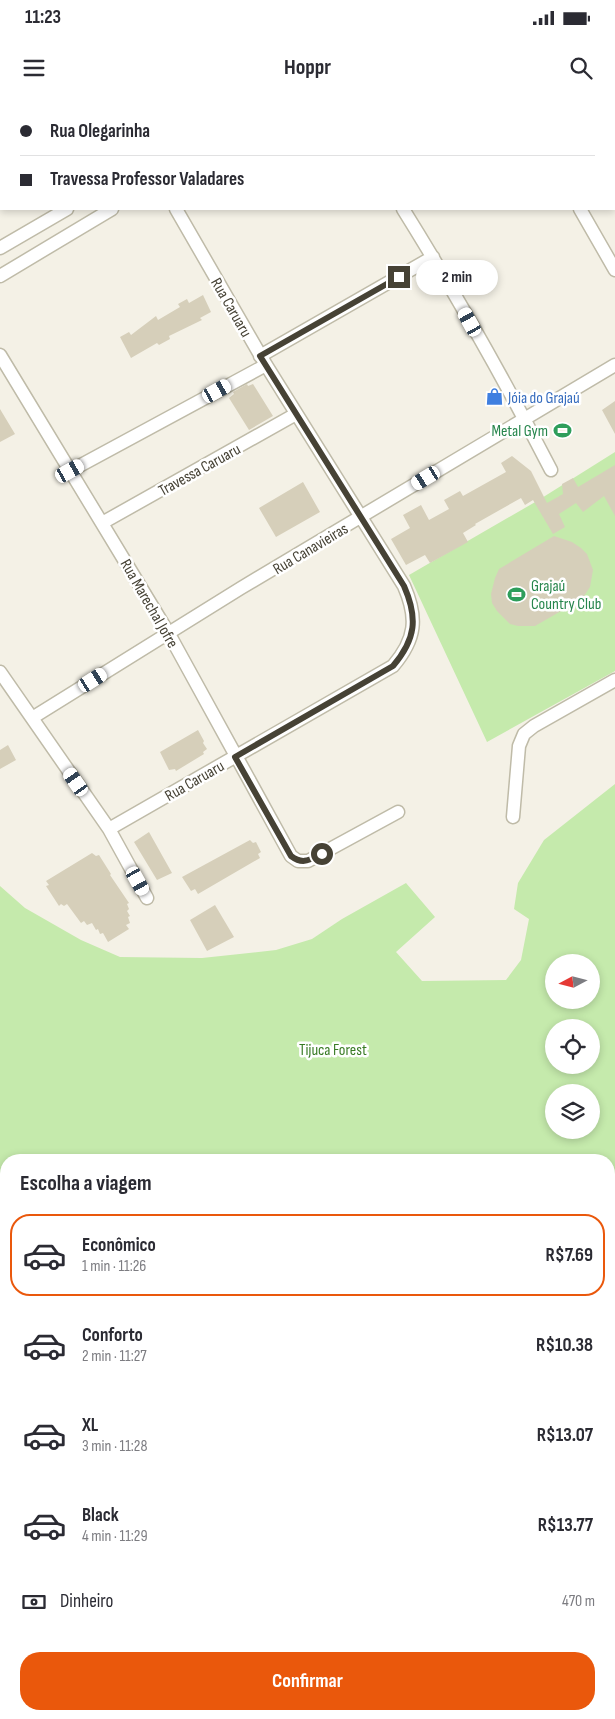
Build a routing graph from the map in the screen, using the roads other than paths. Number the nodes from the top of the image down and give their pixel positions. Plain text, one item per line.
1 (65, 210) edge
2 (110, 210) edge
3 (177, 210) edge
4 (405, 210) edge
5 (581, 210) edge
6 (0, 248) edge
7 (434, 257) junction
8 (615, 270) edge
9 (0, 276) edge
10 (0, 356) edge
11 (263, 360) junction
12 (615, 365) edge
13 (296, 414) junction
14 (524, 419) junction
15 (550, 470) dead end
16 (70, 471) junction
17 (361, 517) junction
18 (102, 523) junction
19 (169, 634) junction
20 (0, 672) edge
21 (615, 680) edge
22 (32, 718) junction
23 (235, 757) junction
24 (398, 812) dead end
25 (513, 817) dead end
26 (109, 829) junction
27 (147, 898) dead end

1 - 6 street
2 - 9 street
3 - 11 street, Rua Caruaru
4 - 7 street
5 - 8 street
7 - 11 street
7 - 14 street
10 - 16 street, Rua Marechal Jofre
11 - 13 street, Rua Caruaru
11 - 16 street
12 - 14 street, Rua Canavieiras
13 - 17 street, Rua Caruaru
13 - 18 street, Travessa Caruaru
14 - 15 street
14 - 17 street, Rua Canavieiras
16 - 18 street, Rua Marechal Jofre
17 - 19 street, Rua Canavieiras
17 - 23 street, Rua Caruaru
18 - 19 street, Rua Marechal Jofre
19 - 22 street, Rua Canavieiras
19 - 23 street, Rua Marechal Jofre
20 - 22 street
21 - 25 street
22 - 26 street
23 - 24 street, Rua Marechal Jofre
23 - 26 street, Rua Caruaru
26 - 27 street

